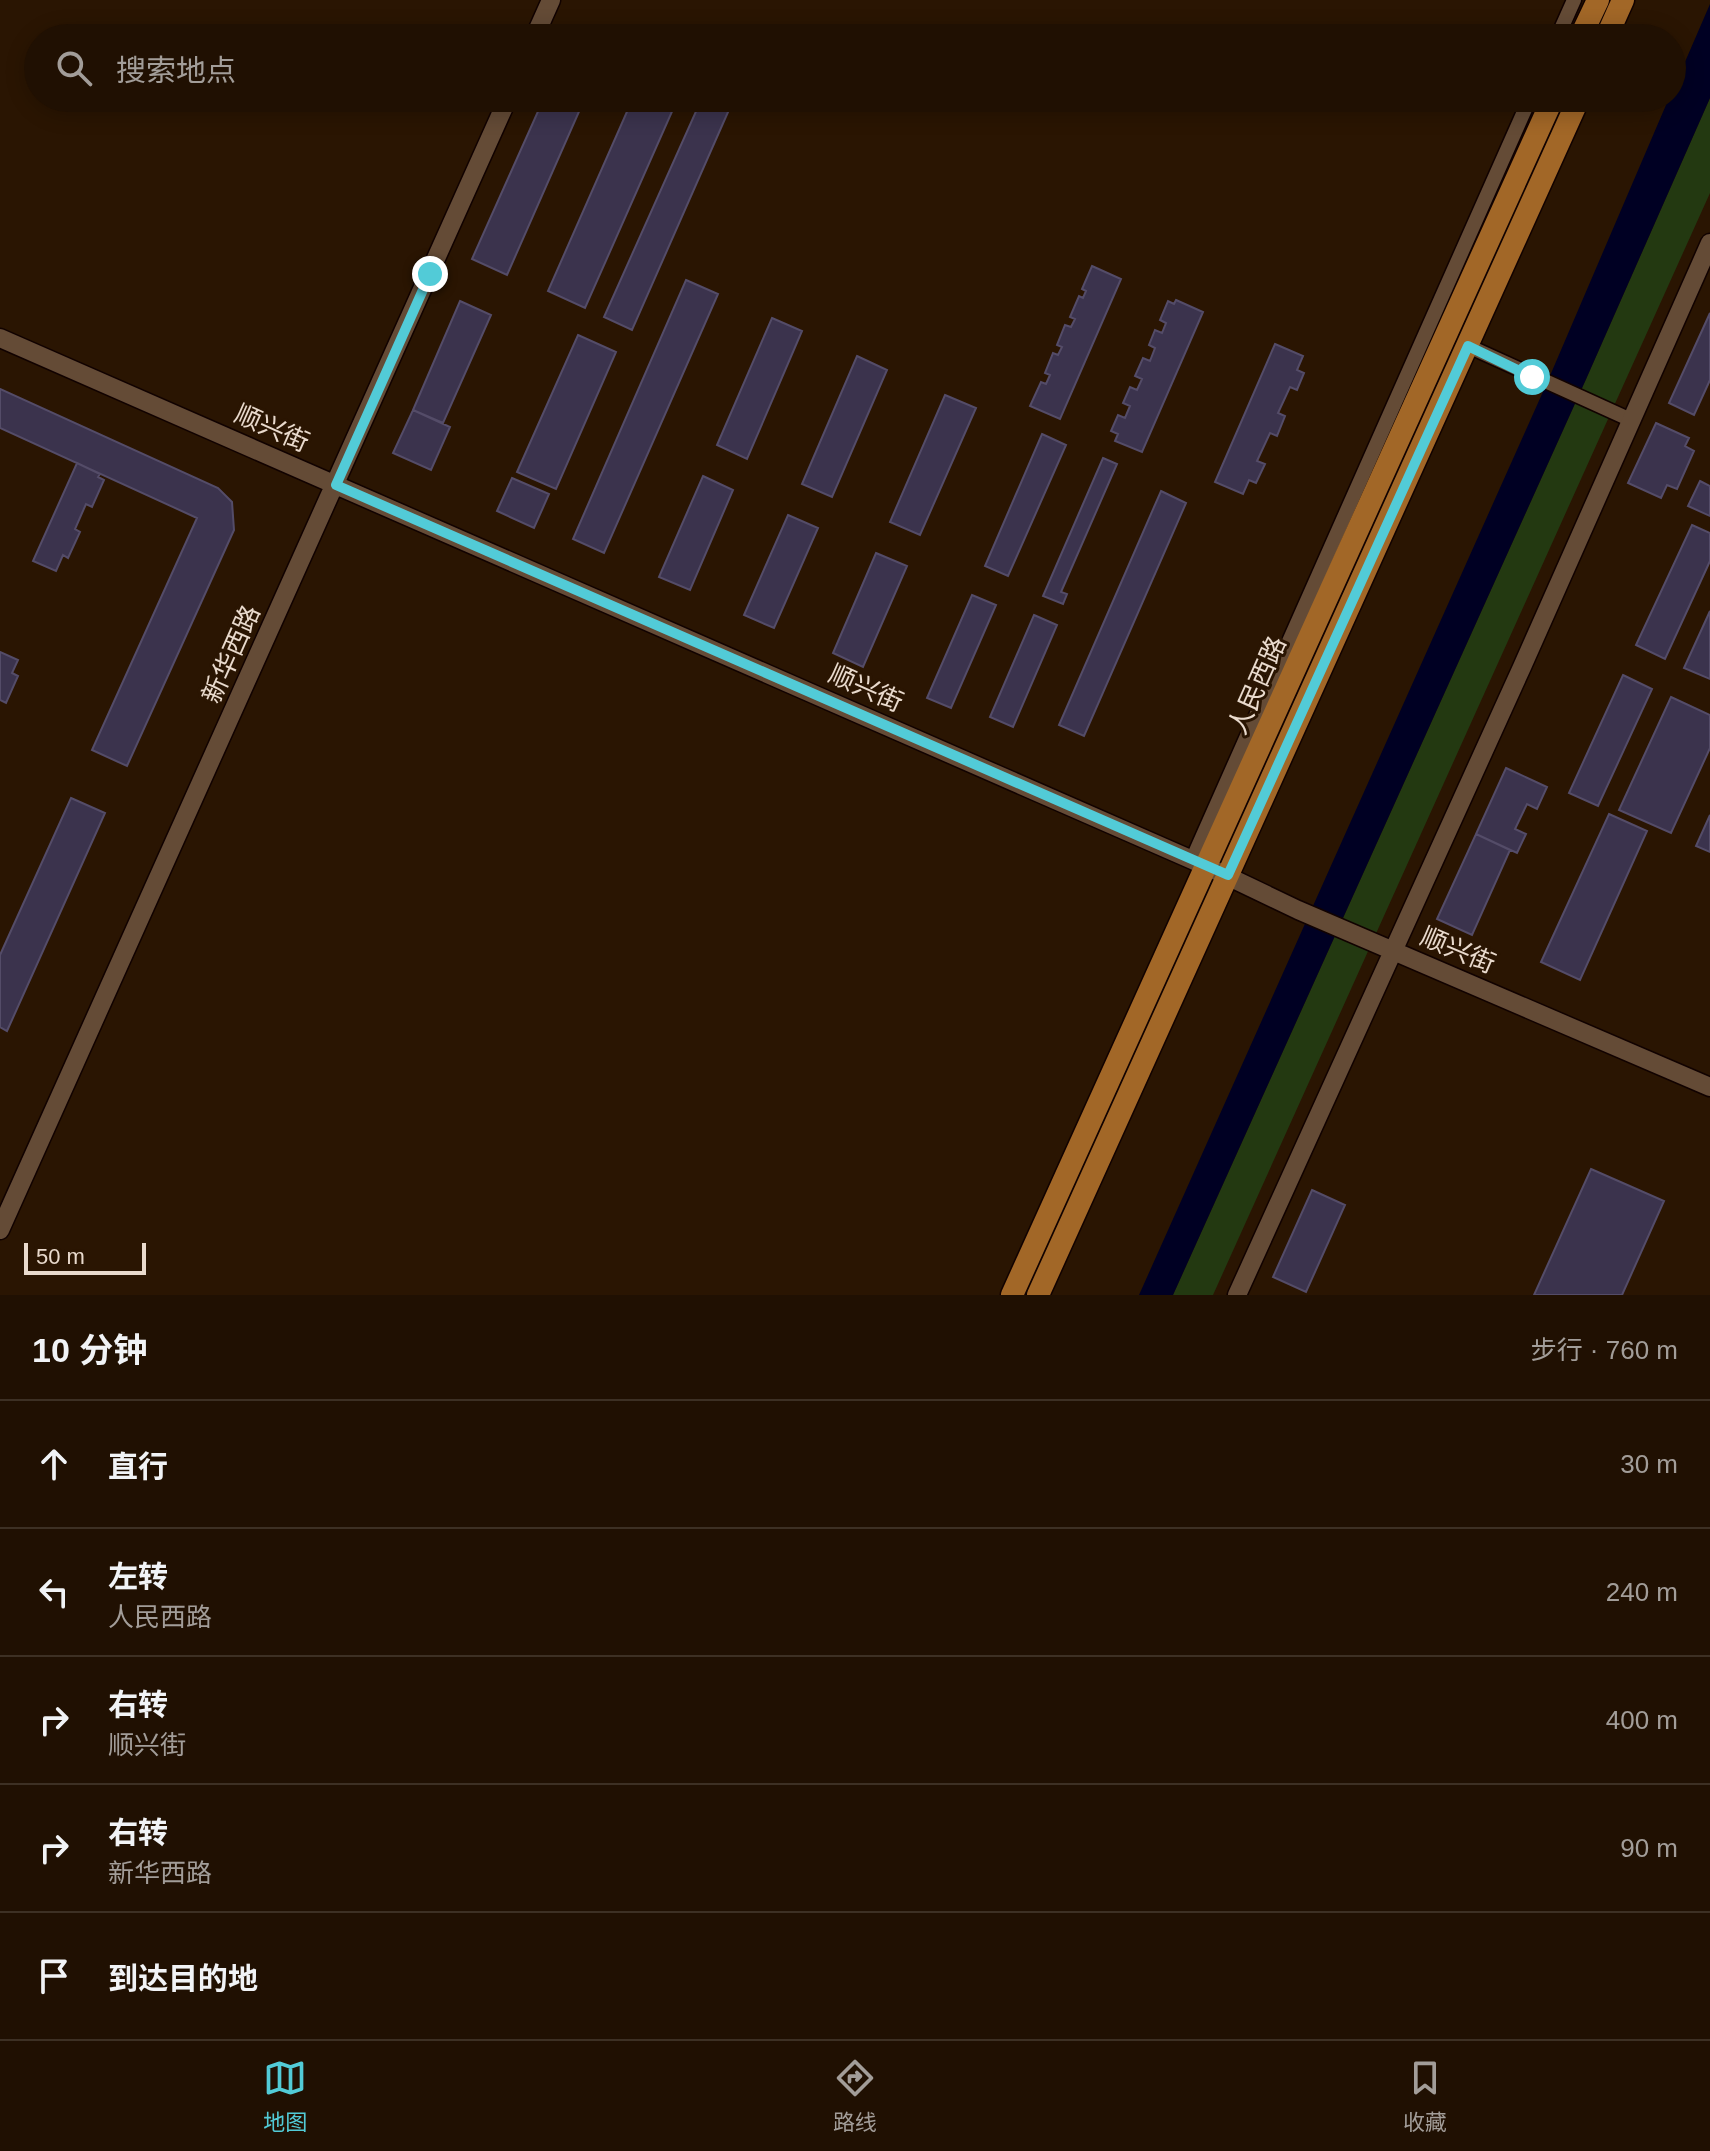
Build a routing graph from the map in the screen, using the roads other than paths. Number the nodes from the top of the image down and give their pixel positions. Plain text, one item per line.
1 (551, 0) edge
2 (1574, 0) edge
3 (1598, 0) edge
4 (1623, 0) edge
5 (540, 24) edge
6 (1563, 24) edge
7 (1587, 24) edge
8 (1612, 24) edge
9 (502, 112) edge
10 (1524, 112) edge
11 (1547, 112) edge
12 (1573, 112) edge
13 (1710, 243) edge
14 (0, 338) edge
15 (1468, 346) junction
16 (1631, 420) junction
17 (336, 485) junction
18 (1199, 863) junction
19 (1228, 875) junction
20 (1394, 951) junction
21 (1710, 1087) edge
22 (0, 1230) edge
23 (1012, 1295) edge
24 (1038, 1295) edge
25 (1237, 1295) edge

1 - 5 street
2 - 6 street
3 - 7 main road
4 - 8 main road
9 - 17 street, 新华西路
10 - 18 street
11 - 18 main road, 人民西路
12 - 15 main road, 人民西路
13 - 16 street
14 - 17 street, 顺兴街
15 - 16 street
15 - 19 main road, 人民西路
16 - 20 street
17 - 18 street, 顺兴街
17 - 22 street, 新华西路
18 - 19 street, 顺兴街
18 - 23 main road, 人民西路
19 - 20 street, 顺兴街
19 - 24 main road, 人民西路
20 - 21 street, 顺兴街
20 - 25 street

